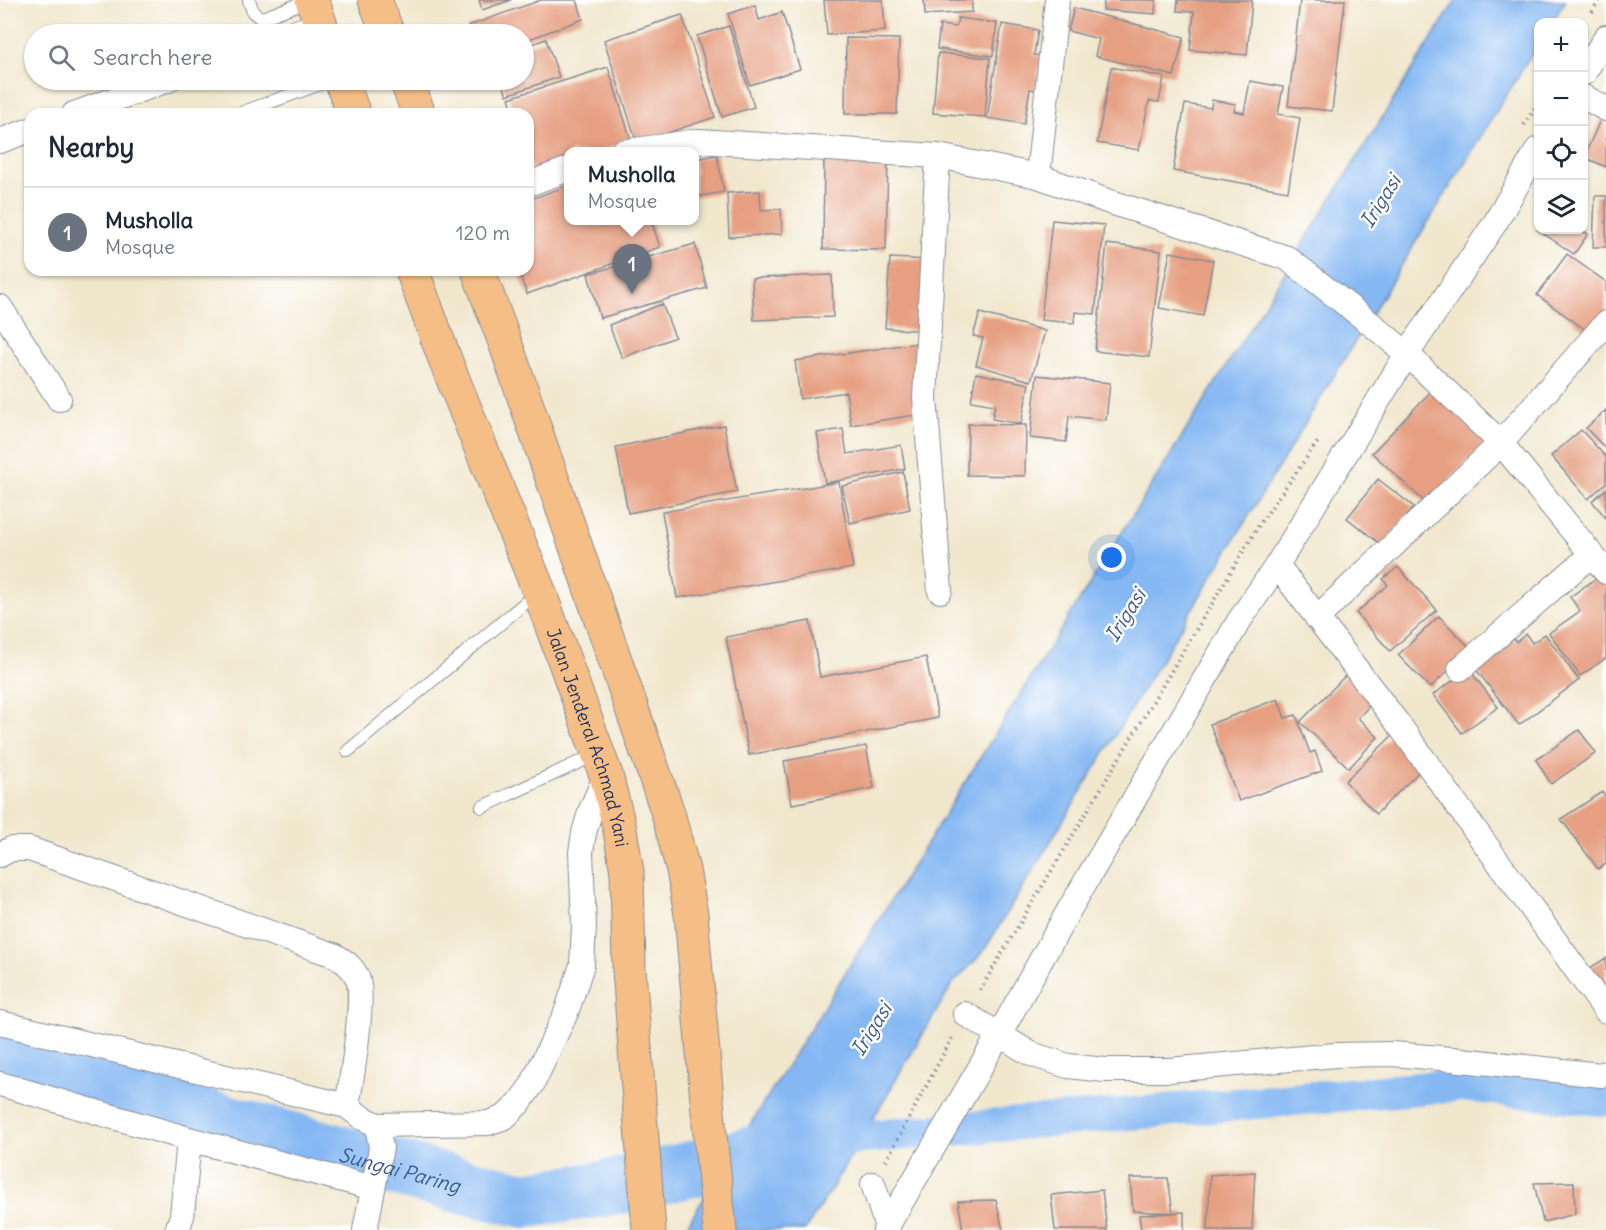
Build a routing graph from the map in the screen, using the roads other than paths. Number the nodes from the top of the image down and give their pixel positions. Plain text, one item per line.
1 (249, 0) edge
2 (375, 0) edge
3 (1057, 0) edge
4 (312, 19) edge
5 (384, 24) edge
6 (1606, 37) edge
7 (1585, 72) edge
8 (140, 90) edge
9 (304, 90) edge
10 (345, 90) edge
11 (410, 90) edge
12 (1588, 99) edge
13 (91, 108) edge
14 (254, 108) edge
15 (352, 108) edge
16 (417, 108) edge
17 (1606, 109) edge
18 (24, 132) edge
19 (0, 141) edge
20 (657, 147) edge
21 (938, 156) junction
22 (1534, 157) edge
23 (564, 171) edge
24 (1038, 176) junction
25 (534, 182) edge
26 (414, 276) edge
27 (480, 276) edge
28 (0, 307) edge
29 (1606, 322) edge
30 (1407, 354) junction
31 (59, 399) dead end
32 (1501, 443) junction
33 (1599, 563) edge
34 (1277, 565) junction
35 (539, 591) junction
36 (940, 591) dead end
37 (1317, 618) junction
38 (1460, 669) dead end
39 (348, 752) dead end
40 (602, 764) junction
41 (482, 807) dead end
42 (0, 855) edge
43 (1606, 1011) edge
44 (965, 1014) dead end
45 (0, 1023) edge
46 (999, 1035) junction
47 (1606, 1073) edge
48 (0, 1084) edge
49 (347, 1106) junction
50 (379, 1136) junction
51 (189, 1139) junction
52 (374, 1181) junction
53 (873, 1184) dead end
54 (887, 1229) edge
55 (177, 1230) edge
56 (365, 1230) edge
57 (649, 1230) edge
58 (720, 1230) edge

1 - 4 lane
2 - 5 highway
3 - 24 street
6 - 7 street
8 - 13 street
9 - 14 lane
10 - 15 highway
11 - 16 highway
12 - 17 street
18 - 19 street
20 - 21 street
21 - 24 street
21 - 36 street
22 - 30 street
23 - 25 street
24 - 30 street
26 - 35 highway, Jalan Jenderal Achmad Yani
27 - 58 highway
28 - 31 street
29 - 32 street
30 - 32 street
30 - 34 street
32 - 33 street
32 - 37 street
33 - 38 street
34 - 37 street
34 - 46 street
35 - 39 lane
35 - 40 highway, Jalan Jenderal Achmad Yani
37 - 43 street
40 - 41 lane
40 - 50 street
40 - 57 highway, Jalan Jenderal Achmad Yani
42 - 49 street
44 - 46 street
45 - 49 street
46 - 47 street
46 - 54 street
48 - 51 street
49 - 50 street
50 - 52 street
51 - 52 street
51 - 55 street
52 - 56 street
53 - 54 street

